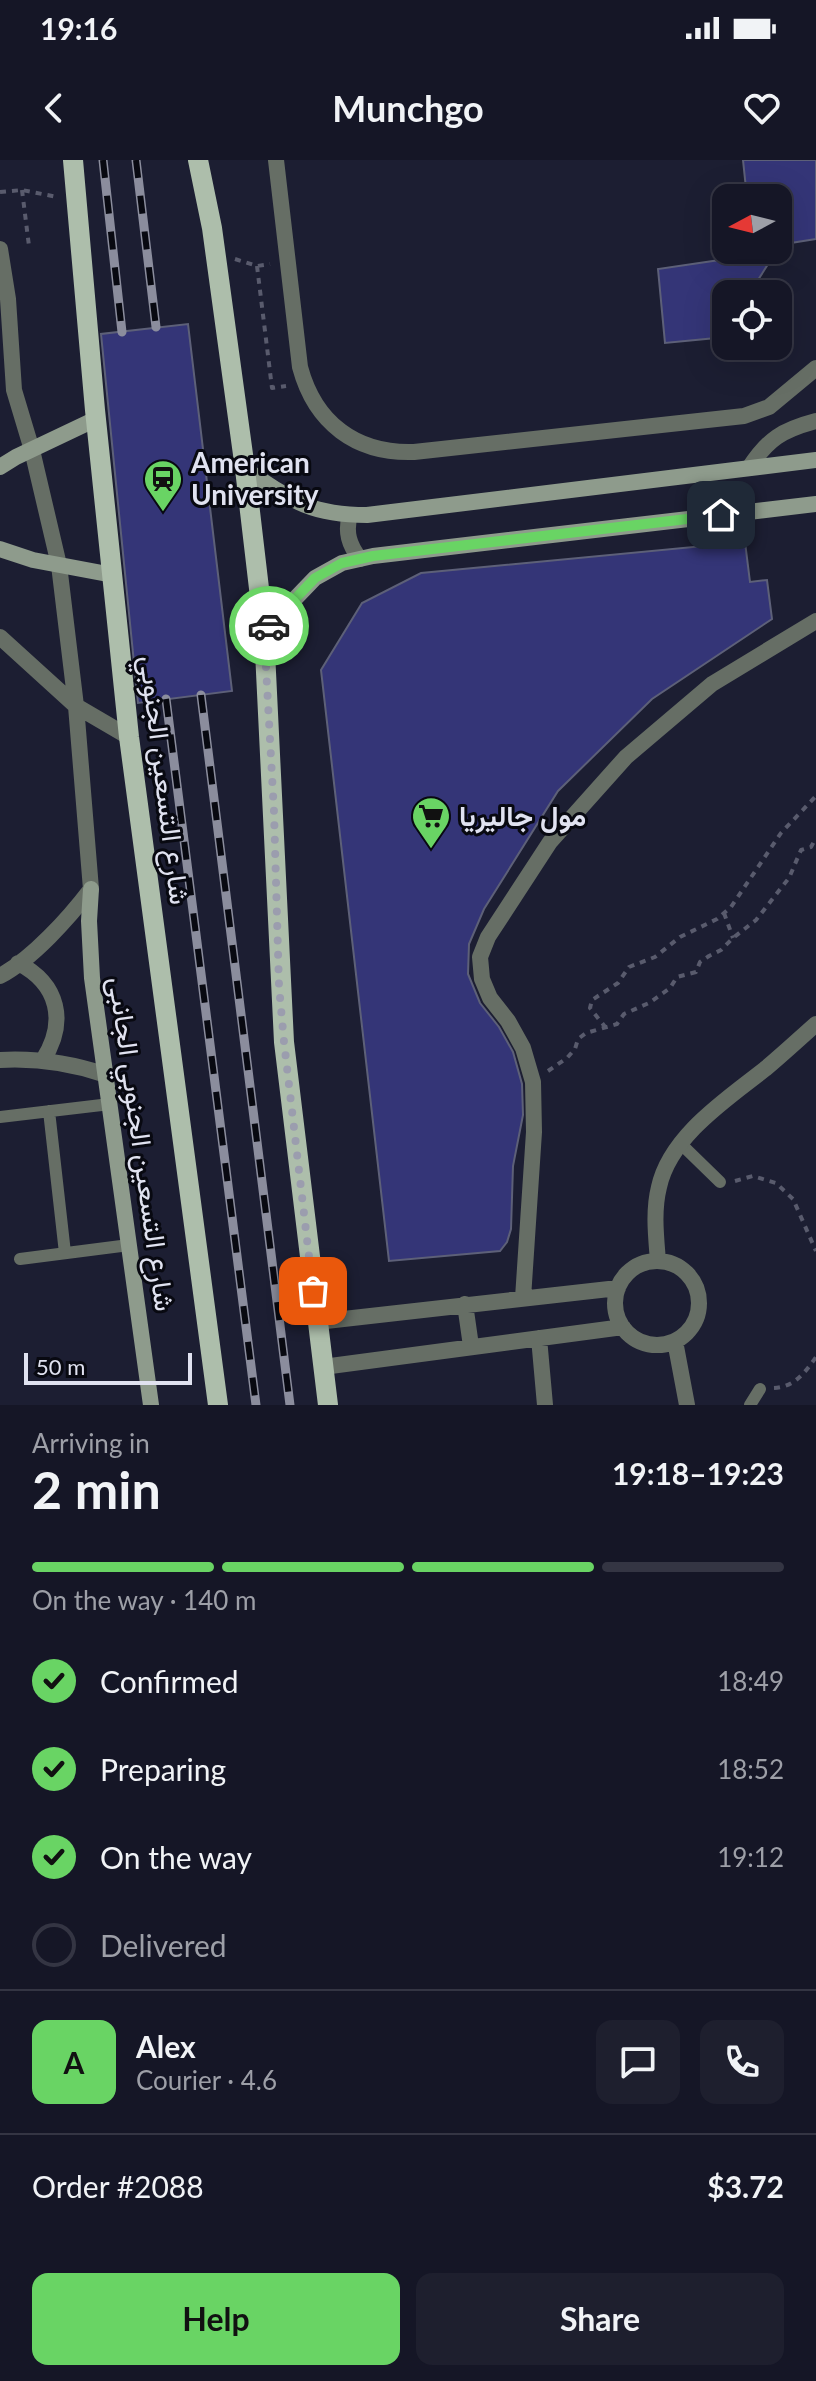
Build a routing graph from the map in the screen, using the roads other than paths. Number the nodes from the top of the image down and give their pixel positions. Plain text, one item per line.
1 (73, 160) edge
2 (198, 160) edge
3 (276, 160) edge
4 (0, 249) edge
5 (1, 272) edge
6 (816, 368) edge
7 (96, 419) junction
8 (816, 421) edge
9 (32, 450) junction
10 (816, 460) edge
11 (0, 467) edge
12 (749, 468) junction
13 (245, 469) junction
14 (816, 504) edge
15 (350, 515) junction
16 (0, 549) edge
17 (360, 559) junction
18 (59, 565) junction
19 (113, 575) junction
20 (816, 621) edge
21 (264, 631) junction
22 (0, 637) edge
23 (76, 706) junction
24 (129, 737) junction
25 (91, 889) junction
26 (18, 963) junction
27 (0, 976) edge
28 (816, 1024) edge
29 (0, 1060) edge
30 (43, 1060) junction
31 (106, 1075) junction
32 (110, 1104) junction
33 (49, 1111) junction
34 (0, 1117) edge
35 (681, 1144) junction
36 (720, 1182) road end
37 (129, 1245) junction
38 (65, 1253) junction
39 (20, 1259) dead end
40 (658, 1261) junction
41 (618, 1288) junction
42 (523, 1298) junction
43 (465, 1304) junction
44 (317, 1322) junction
45 (623, 1327) junction
46 (539, 1338) junction
47 (675, 1341) junction
48 (471, 1346) junction
49 (323, 1367) junction
50 (760, 1389) road end
51 (151, 1405) edge
52 (218, 1405) edge
53 (328, 1405) edge
54 (545, 1405) edge
55 (687, 1405) edge
56 (750, 1405) edge

1 - 7 main road, شارع التسعين الجنوبي
2 - 13 main road
3 - 6 street
4 - 5 street
5 - 9 street
7 - 9 street
7 - 19 main road, شارع التسعين الجنوبي
8 - 12 street
9 - 11 street
9 - 18 street
10 - 12 street
12 - 15 street
13 - 15 street
13 - 21 main road
14 - 17 street
15 - 17 street
16 - 18 street
17 - 21 street
18 - 19 street
18 - 23 street
19 - 24 main road, شارع التسعين الجنوبي
20 - 42 street
21 - 44 main road
22 - 23 street
23 - 24 street
23 - 25 street
24 - 52 main road, شارع التسعين الجنوبي
25 - 26 street
25 - 31 street, شارع التسعين الجنوبي الجانبى
26 - 27 street
26 - 30 street
28 - 35 street
29 - 30 street
30 - 31 street
31 - 32 street, شارع التسعين الجنوبي الجانبى
32 - 33 lane
32 - 37 street, شارع التسعين الجنوبي الجانبى
33 - 34 lane
33 - 38 lane
35 - 36 lane
35 - 40 street
37 - 38 lane
37 - 51 street, شارع التسعين الجنوبي الجانبى
38 - 39 lane
40 - 41 street
40 - 47 street
41 - 42 street
41 - 45 street
42 - 43 street
43 - 44 street
43 - 48 street
44 - 49 main road
45 - 46 street
45 - 47 street
46 - 48 street
46 - 54 street
47 - 55 street
48 - 49 street
49 - 53 main road
50 - 56 lane

